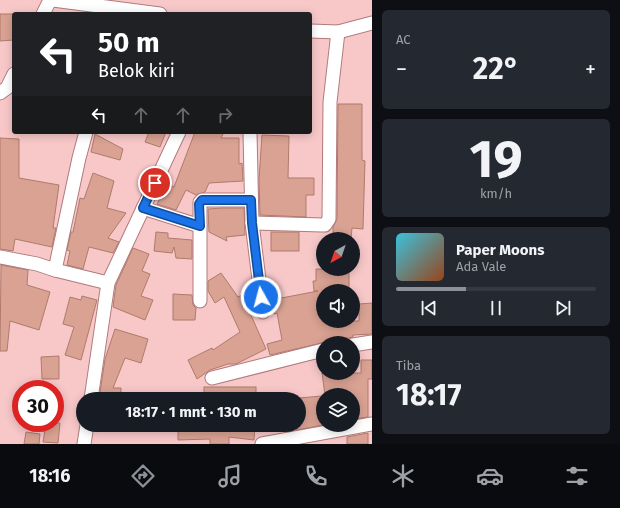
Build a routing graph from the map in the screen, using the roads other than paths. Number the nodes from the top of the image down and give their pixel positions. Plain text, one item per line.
1 (51, 0) edge
2 (44, 12) edge
3 (136, 12) edge
4 (372, 23) edge
5 (312, 31) edge
6 (338, 32) junction
7 (12, 78) edge
8 (0, 94) edge
9 (85, 134) edge
10 (178, 134) edge
11 (250, 134) edge
12 (251, 200) junction
13 (143, 208) junction
14 (252, 223) junction
15 (200, 226) junction
16 (0, 257) edge
17 (56, 270) junction
18 (108, 283) junction
19 (200, 301) dead end
20 (263, 312) dead end
21 (372, 342) edge
22 (360, 344) edge
23 (316, 352) edge
24 (212, 378) dead end
25 (92, 392) edge
26 (372, 424) edge
27 (86, 432) edge
28 (84, 444) edge
29 (262, 444) edge

1 - 2 street
1 - 3 street
4 - 6 street
5 - 6 street
6 - 14 street
7 - 8 street
9 - 17 street
10 - 13 street
11 - 12 street
12 - 14 street
12 - 15 street
13 - 15 street
13 - 18 street
14 - 20 street
15 - 19 street
16 - 17 street
17 - 18 street
18 - 25 street
21 - 22 street
23 - 24 street
26 - 29 street
27 - 28 street

